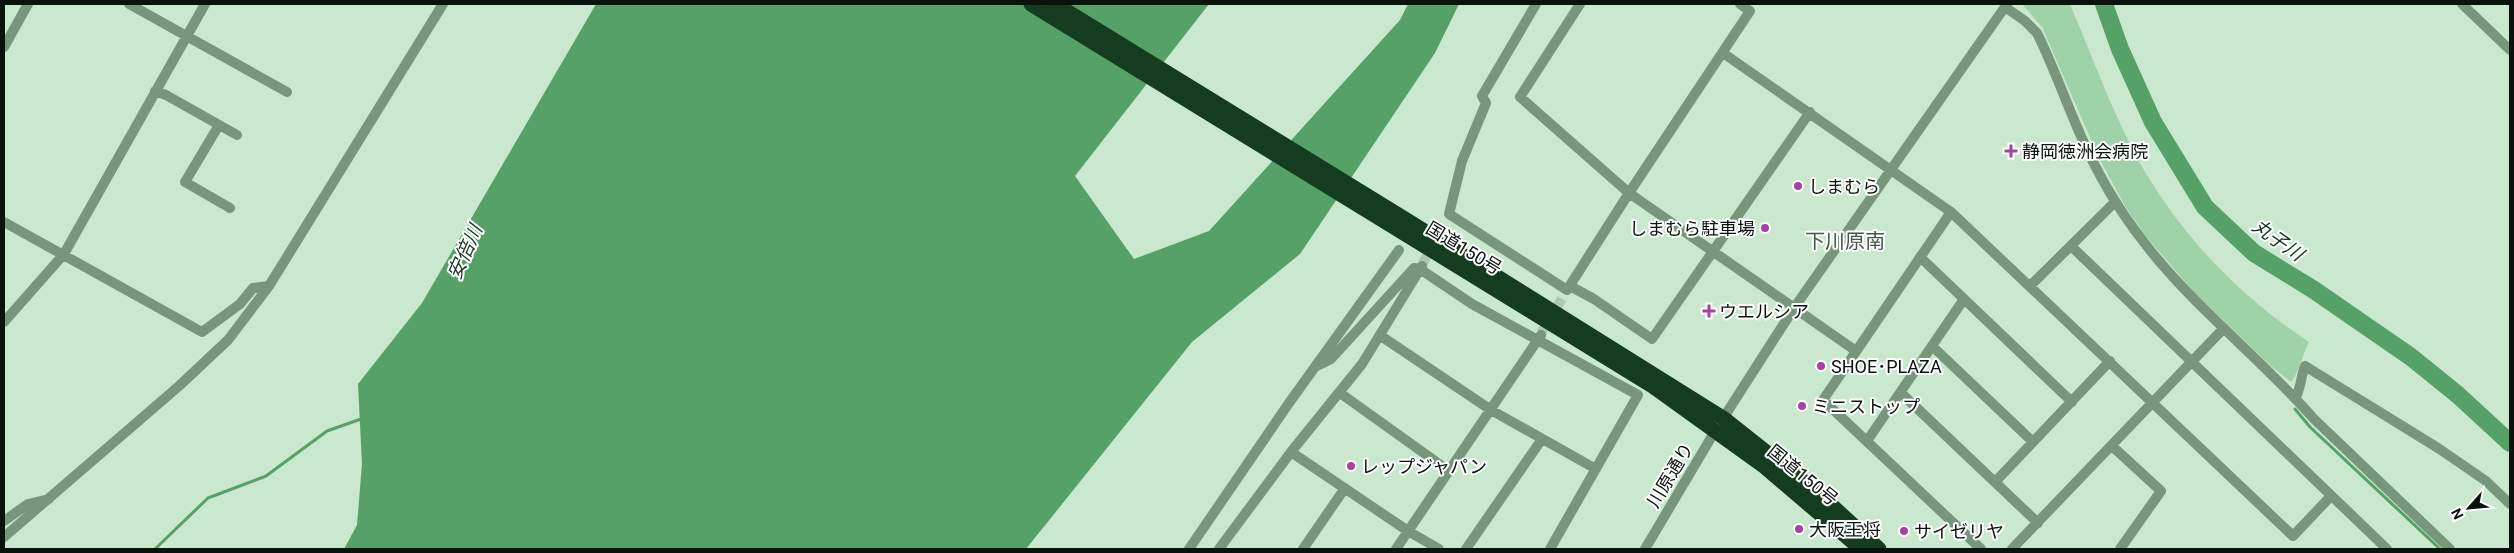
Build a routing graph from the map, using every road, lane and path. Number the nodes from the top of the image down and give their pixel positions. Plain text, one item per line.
1 (28, 4) edge
2 (129, 4) edge
3 (205, 4) edge
4 (443, 4) edge
5 (1031, 4) edge
6 (1055, 4) edge
7 (1536, 4) edge
8 (1580, 4) edge
9 (1740, 4) edge
10 (2462, 4) edge
11 (2006, 5) edge
12 (187, 36) junction
13 (4, 47) edge
14 (2510, 50) edge
15 (1723, 53) junction
16 (156, 92) junction
17 (287, 92) dead end
18 (1810, 112) junction
19 (218, 125) junction
20 (237, 135) dead end
21 (1893, 169) junction
22 (1629, 193) junction
23 (2115, 202) junction
24 (230, 208) dead end
25 (1951, 212) junction
26 (1449, 214) junction
27 (4, 222) edge
28 (1444, 224) tunnel mouth
29 (1404, 226) junction
30 (2071, 246) junction
31 (1399, 250) dead end
32 (1712, 251) junction
33 (64, 254) junction
34 (1920, 257) junction
35 (1421, 267) junction
36 (269, 286) junction
37 (2030, 286) junction
38 (1567, 291) junction
39 (1964, 299) junction
40 (1794, 308) junction
41 (4, 322) edge
42 (2224, 328) junction
43 (1380, 336) junction
44 (1540, 336) junction
45 (1932, 346) junction
46 (1856, 351) junction
47 (2110, 361) junction
48 (2192, 362) junction
49 (1315, 367) junction
50 (1340, 393) junction
51 (1901, 393) junction
52 (2296, 397) junction
53 (2072, 402) junction
54 (2153, 402) junction
55 (1491, 410) junction
56 (1719, 425) junction
57 (1542, 439) junction
58 (1866, 441) junction
59 (2033, 442) junction
60 (2112, 446) junction
61 (1291, 452) junction
62 (1596, 469) junction
63 (1449, 471) junction
64 (1994, 482) junction
65 (1345, 488) junction
66 (2331, 496) junction
67 (49, 499) junction
68 (2510, 504) edge
69 (4, 521) edge
70 (2038, 523) junction
71 (1408, 531) junction
72 (4, 537) edge
73 (1224, 548) edge
74 (2446, 548) edge
75 (1189, 549) edge
76 (1303, 549) edge
77 (1396, 549) edge
78 (1440, 549) edge
79 (1466, 549) edge
80 (1550, 549) edge
81 (1645, 549) edge
82 (1861, 549) edge
83 (1879, 549) edge
84 (1981, 549) edge
85 (2012, 549) edge
86 (2120, 549) edge
87 (2387, 549) edge

1 - 13 street
2 - 12 street
3 - 12 street
4 - 36 street
5 - 29 highway, 国道150号
6 - 29 highway, 国道150号
7 - 26 street
8 - 22 street
9 - 15 street
10 - 14 street
11 - 21 street, 川原通り
11 - 23 street
12 - 16 street
12 - 17 street
15 - 18 street
15 - 22 street
16 - 19 street
16 - 33 street
18 - 21 street
18 - 32 street
19 - 20 street
19 - 24 street
21 - 25 street
21 - 40 street, 川原通り
22 - 32 street
22 - 38 street
23 - 30 street
23 - 42 street
25 - 34 street
25 - 37 street
26 - 28 street
26 - 38 street
27 - 33 street
29 - 56 highway, 国道150号
30 - 37 street
30 - 48 street
31 - 49 street
32 - 38 street
32 - 40 street
33 - 36 street
33 - 41 street
34 - 39 street
34 - 46 street
35 - 43 street
35 - 44 street
35 - 49 street
36 - 67 street
37 - 47 street
39 - 45 street
39 - 53 street
40 - 46 street
40 - 56 street, 川原通り
42 - 48 street
42 - 52 street
43 - 50 street
43 - 55 street
44 - 55 street
44 - 62 street
45 - 51 street
45 - 59 street
46 - 58 street
47 - 53 street
47 - 54 street
48 - 54 street
48 - 66 street
49 - 75 street
50 - 61 street
50 - 63 street
51 - 58 street
51 - 64 street
52 - 68 street
52 - 74 street
53 - 59 street
54 - 60 street
54 - 66 street
55 - 57 street
55 - 63 street
56 - 81 street, 川原通り
56 - 82 highway, 国道150号
56 - 83 highway, 国道150号
57 - 62 street
57 - 79 street
58 - 84 street
59 - 64 street
60 - 70 street
60 - 86 street
61 - 65 street
61 - 73 street
62 - 80 street
63 - 71 street
64 - 70 street
65 - 71 street
65 - 76 street
66 - 87 street
67 - 69 street
67 - 72 street
70 - 85 street
71 - 77 street
71 - 78 street

